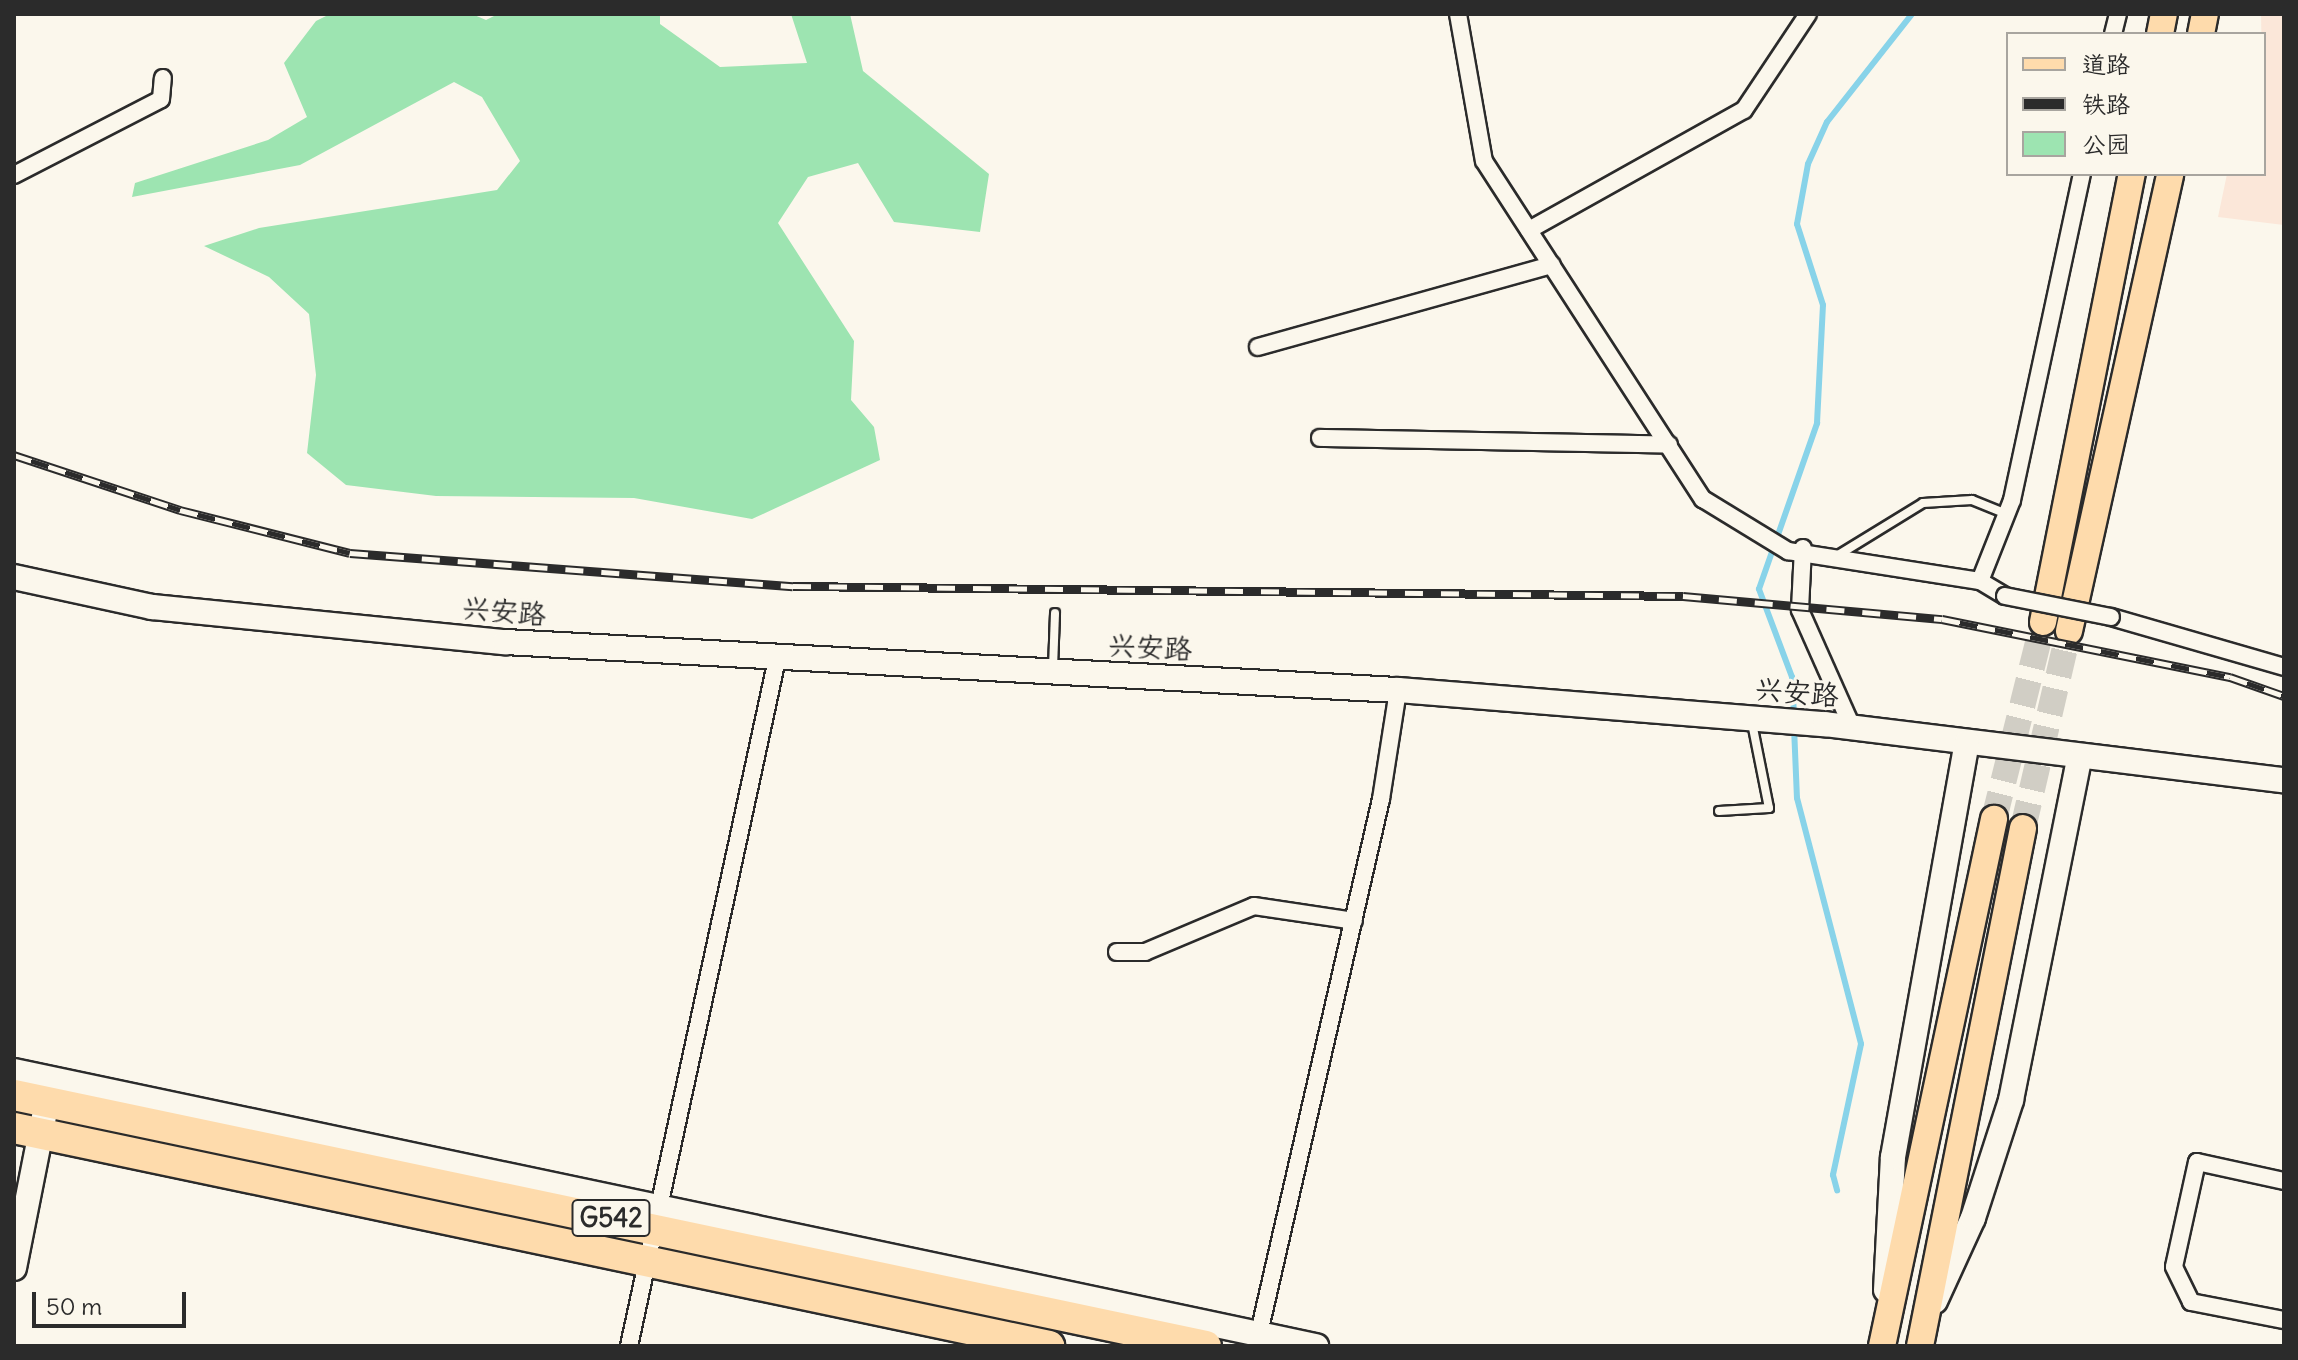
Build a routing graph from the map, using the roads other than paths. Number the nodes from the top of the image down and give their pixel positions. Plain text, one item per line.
1 (1458, 14) edge
2 (1808, 14) edge
3 (163, 78) dead end
4 (14, 175) edge
5 (2082, 176) edge
6 (2132, 176) edge
7 (2170, 176) edge
8 (1529, 230) junction
9 (1552, 265) junction
10 (1258, 347) dead end
11 (1320, 438) dead end
12 (1669, 445) junction
13 (2007, 514) junction
14 (1795, 550) junction
15 (1831, 559) junction
16 (14, 577) edge
17 (1980, 581) junction
18 (1055, 613) dead end
19 (2043, 622) tunnel mouth
20 (2069, 631) tunnel mouth
21 (777, 659) junction
22 (2284, 667) edge
23 (1052, 672) junction
24 (1398, 690) junction
25 (1757, 719) junction
26 (1852, 727) junction
27 (1967, 743) junction
28 (2079, 760) junction
29 (2284, 780) edge
30 (1719, 811) dead end
31 (1994, 819) tunnel mouth
32 (2023, 828) tunnel mouth
33 (1354, 921) junction
34 (1117, 952) dead end
35 (14, 1071) edge
36 (14, 1095) edge
37 (47, 1102) junction
38 (27, 1131) edge
39 (2284, 1181) edge
40 (657, 1215) junction
41 (648, 1259) junction
42 (14, 1268) edge
43 (2284, 1320) edge
44 (1922, 1335) edge
45 (1258, 1340) edge
46 (1882, 1344) edge
47 (629, 1346) edge
48 (1049, 1346) edge
49 (1206, 1346) edge
50 (1316, 1346) edge

1 - 8 street
2 - 8 street
3 - 4 street
5 - 13 street
6 - 19 main road
7 - 20 main road
8 - 9 street
9 - 10 street
9 - 12 street
11 - 12 street
12 - 14 street
13 - 15 lane
13 - 17 street
14 - 15 street
14 - 26 street
15 - 17 street
16 - 21 street, 兴安路
17 - 22 street, bridge
18 - 23 lane
21 - 23 street, 兴安路
21 - 40 street
23 - 24 street, 兴安路
24 - 25 street, 兴安路
24 - 33 street
25 - 26 street, 兴安路
25 - 30 lane
26 - 27 street, 兴安路
27 - 28 street, 兴安路
27 - 46 street
28 - 29 street, 兴安路
28 - 44 street
31 - 46 main road
32 - 44 main road
33 - 34 street
33 - 45 street
35 - 40 street
36 - 37 highway, G542
37 - 38 street
37 - 40 highway, G542
38 - 41 highway, G542
38 - 42 street
39 - 43 street
40 - 41 street
40 - 45 street
40 - 49 highway, G542
41 - 47 street
41 - 48 highway, G542
45 - 50 street

